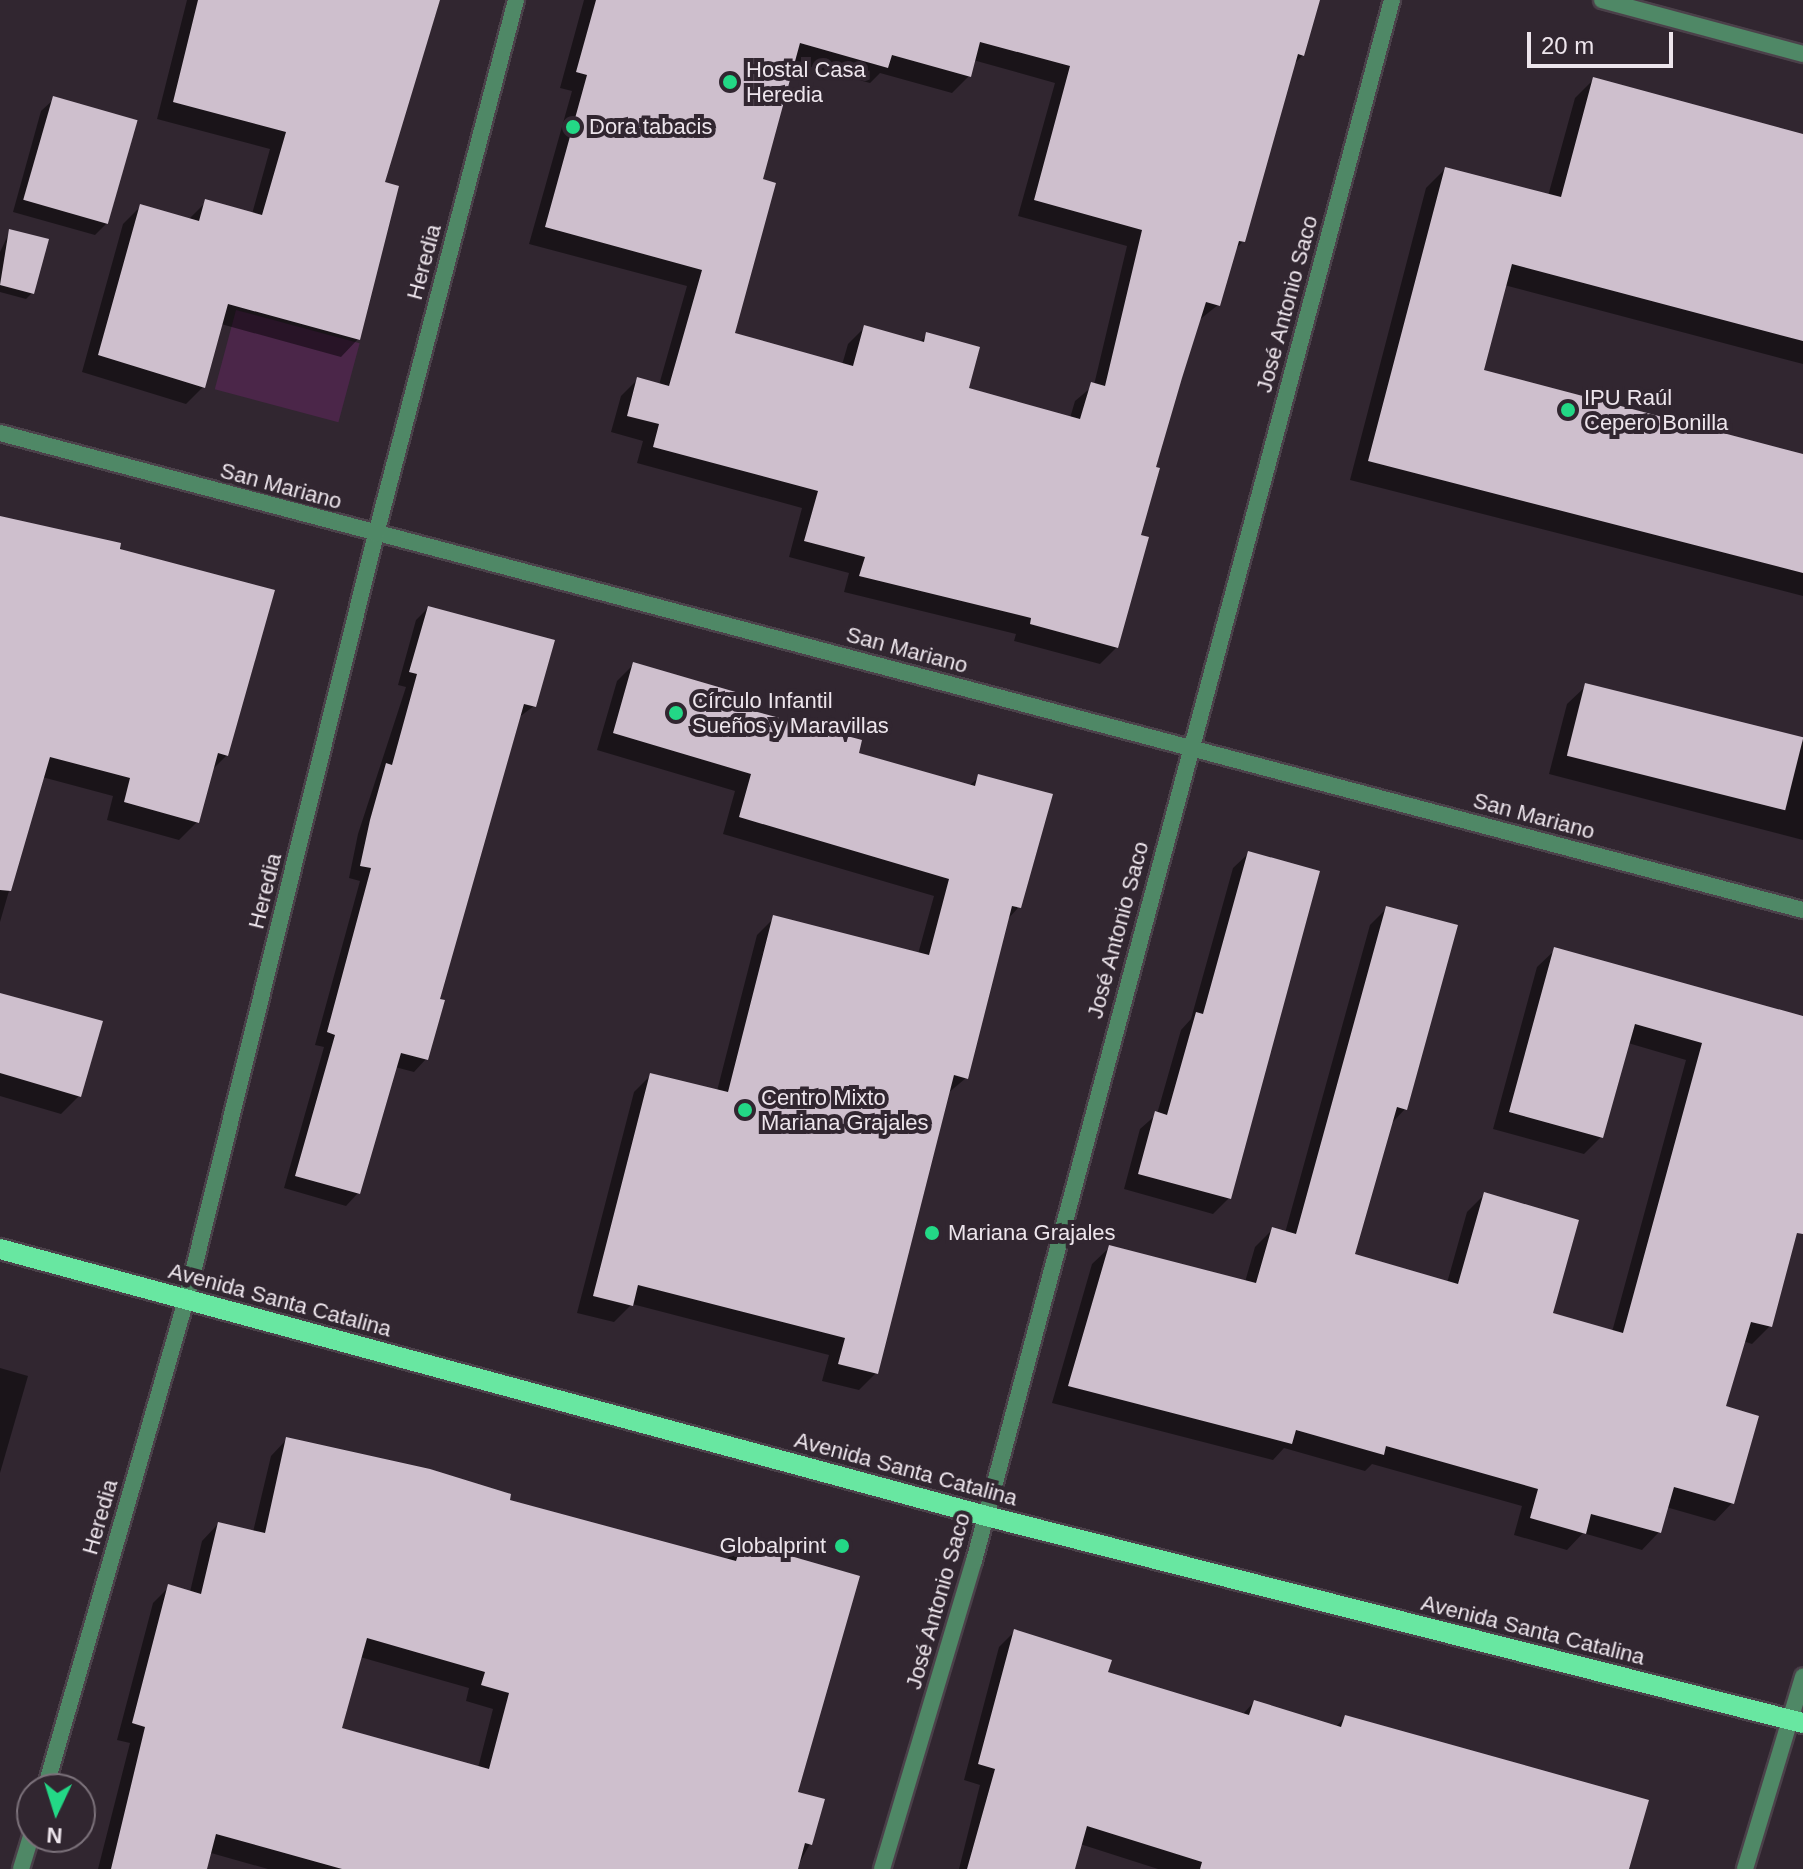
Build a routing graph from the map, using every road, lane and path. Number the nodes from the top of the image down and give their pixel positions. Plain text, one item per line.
1 (516, 0) edge
2 (1392, 0) edge
3 (1602, 0) edge
4 (1803, 54) edge
5 (0, 433) edge
6 (376, 534) junction
7 (1189, 747) junction
8 (1803, 910) edge
9 (0, 1249) edge
10 (186, 1300) junction
11 (986, 1516) junction
12 (1803, 1677) edge
13 (1797, 1721) edge
14 (50, 1773) edge
15 (882, 1869) edge
16 (1745, 1869) edge

1 - 6 street, Heredia
2 - 7 street, José Antonio Saco
3 - 4 street
5 - 6 street, San Mariano
6 - 7 street, San Mariano
6 - 10 street, Heredia
7 - 8 street, San Mariano
7 - 11 street, José Antonio Saco
9 - 10 main road, Avenida Santa Catalina
10 - 11 main road, Avenida Santa Catalina
10 - 14 street, Heredia
11 - 13 main road, Avenida Santa Catalina
11 - 15 street, José Antonio Saco
12 - 13 street
13 - 16 street

